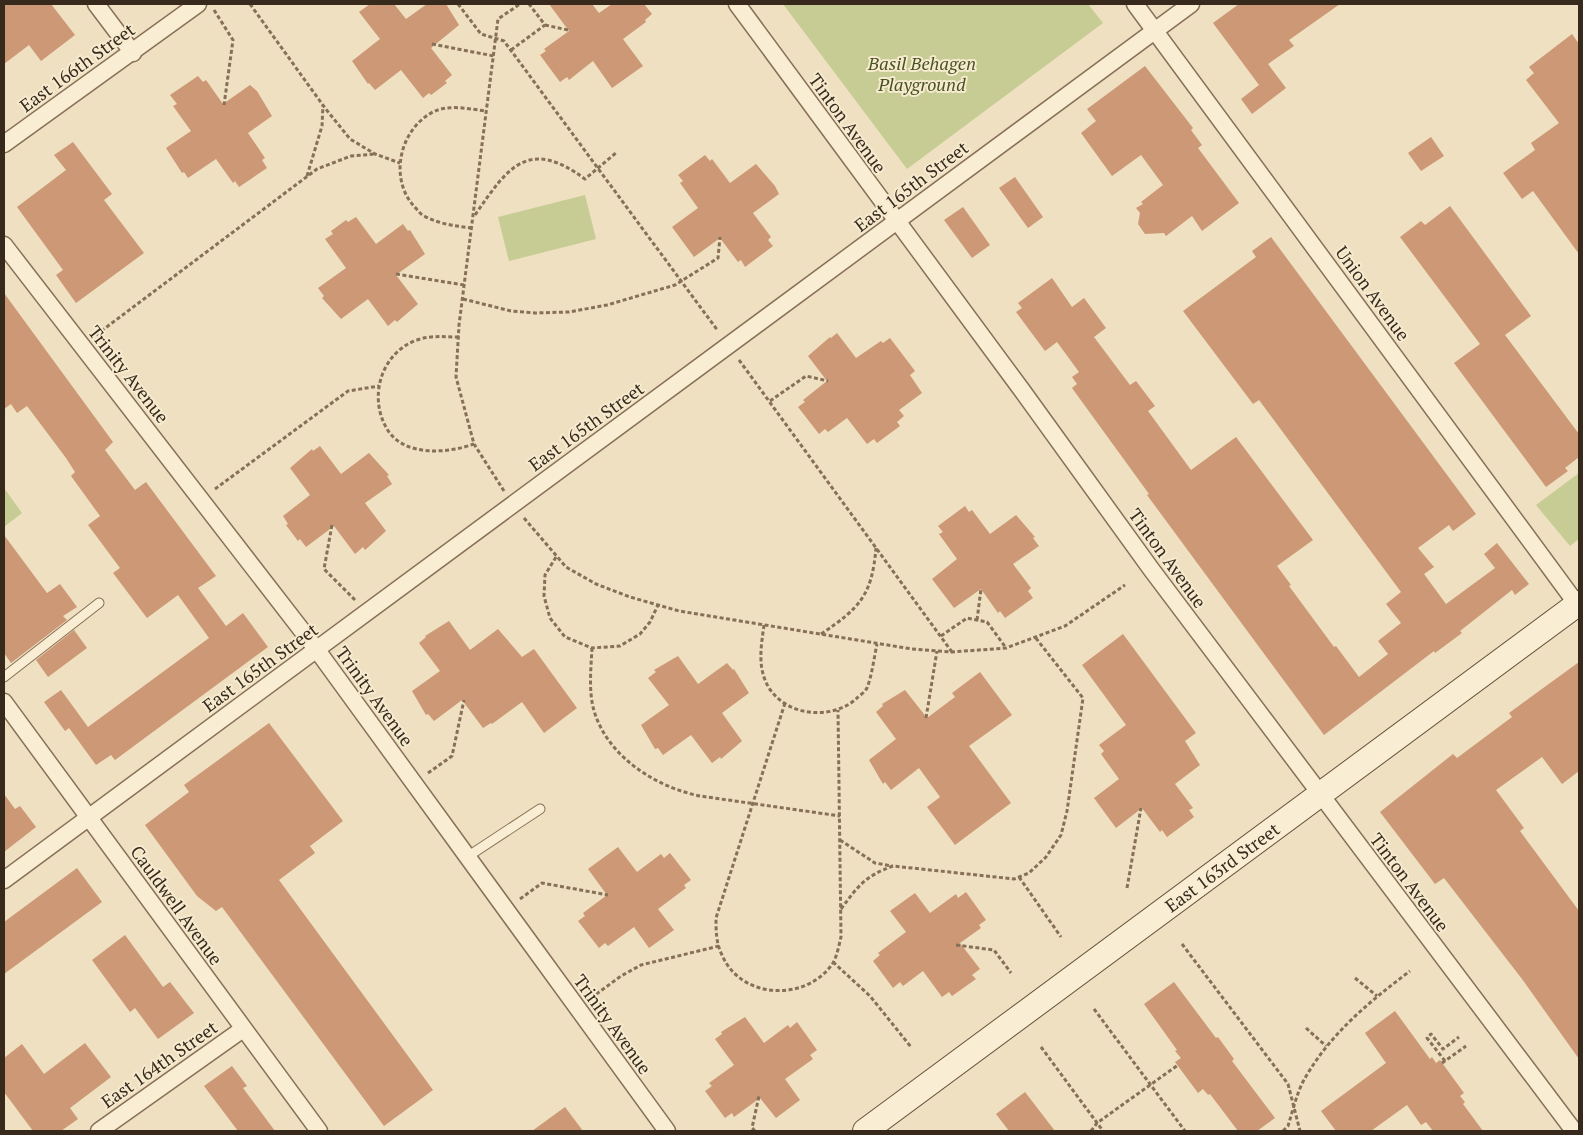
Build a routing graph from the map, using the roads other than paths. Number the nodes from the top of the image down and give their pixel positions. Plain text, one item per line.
1 (96, 4) edge
2 (198, 4) edge
3 (737, 4) edge
4 (1135, 4) edge
5 (1191, 4) edge
6 (1155, 30) junction
7 (133, 53) junction
8 (4, 144) edge
9 (896, 222) junction
10 (4, 245) edge
11 (99, 603) dead end
12 (1579, 605) edge
13 (317, 650) junction
14 (4, 677) edge
15 (4, 702) edge
16 (1319, 795) junction
17 (540, 809) dead end
18 (89, 818) junction
19 (467, 858) junction
20 (4, 880) edge
21 (243, 1029) junction
22 (99, 1131) edge
23 (319, 1131) edge
24 (667, 1131) edge
25 (865, 1131) edge
26 (1574, 1131) edge

1 - 7 street
2 - 7 street, East 166th Street
3 - 9 street, Tinton Avenue
4 - 6 street, Union Avenue
5 - 6 street, East 165th Street
6 - 9 street, East 165th Street
6 - 12 street, Union Avenue
7 - 8 street, East 166th Street
9 - 13 street, East 165th Street
9 - 16 street, Tinton Avenue
10 - 13 street, Trinity Avenue
11 - 14 lane
12 - 16 main road, East 163rd Street
13 - 18 street, East 165th Street
13 - 19 street, Trinity Avenue
15 - 18 street, Cauldwell Avenue
16 - 25 main road, East 163rd Street
16 - 26 street, Tinton Avenue
17 - 19 lane
18 - 20 street, East 165th Street
18 - 21 street, Cauldwell Avenue
19 - 24 street, Trinity Avenue
21 - 22 street, East 164th Street
21 - 23 street, Cauldwell Avenue

